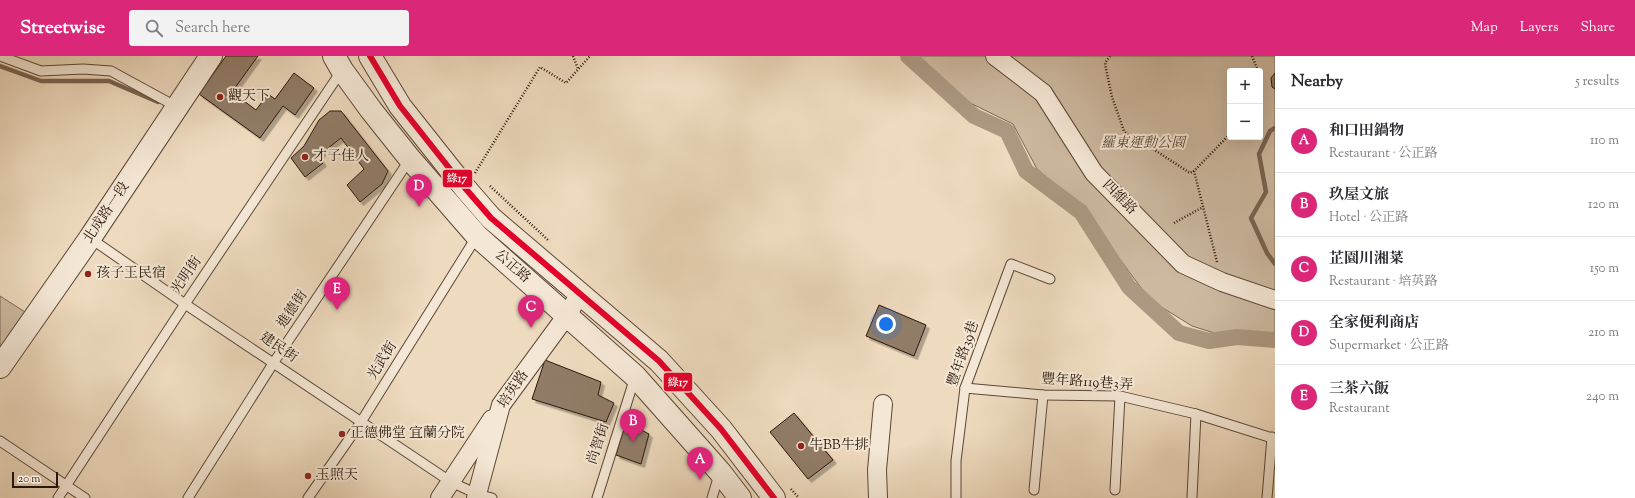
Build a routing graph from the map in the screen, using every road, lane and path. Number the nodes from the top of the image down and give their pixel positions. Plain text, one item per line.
1 (0, 56) edge
2 (211, 56) edge
3 (370, 56) edge
4 (573, 56) edge
5 (590, 56) edge
6 (995, 56) edge
7 (1110, 56) edge
8 (1252, 56) edge
9 (338, 63) edge
10 (1257, 68) edge
11 (578, 69) junction
12 (177, 107) junction
13 (1227, 137) edge
14 (410, 159) junction
15 (1194, 171) junction
16 (465, 188) junction
17 (1203, 207) junction
18 (1174, 223) dead end
19 (477, 236) junction
20 (90, 238) junction
21 (1050, 279) dead end
22 (1222, 282) junction
23 (580, 294) junction
24 (1275, 300) edge
25 (185, 304) junction
26 (567, 316) junction
27 (274, 362) junction
28 (0, 367) edge
29 (636, 376) junction
30 (965, 388) junction
31 (1043, 394) junction
32 (1120, 396) junction
33 (883, 404) dead end
34 (501, 405) junction
35 (1196, 414) junction
36 (361, 422) junction
37 (1273, 438) edge
38 (0, 442) edge
39 (720, 472) junction
40 (451, 482) junction
41 (66, 485) junction
42 (1034, 490) dead end
43 (1115, 490) dead end
44 (481, 497) edge
45 (1192, 497) dead end
46 (58, 498) edge
47 (85, 498) edge
48 (188, 498) edge
49 (308, 498) edge
50 (440, 498) edge
51 (597, 498) edge
52 (712, 498) edge
53 (740, 498) edge
54 (774, 498) edge
55 (878, 498) edge
56 (956, 498) edge
57 (1267, 498) edge

1 - 12 lane
2 - 12 street, 北成路一段
3 - 16 street, 公正路
4 - 11 path
5 - 11 path
6 - 22 street, 四維路
7 - 15 path
8 - 10 path
9 - 14 street, 公正路
9 - 25 lane, 光明街
11 - 16 path
12 - 20 street, 北成路一段
13 - 15 path
14 - 19 street, 公正路
14 - 27 lane, 進德街
15 - 17 path
16 - 23 street, 公正路
17 - 18 path
17 - 22 path
19 - 26 street, 公正路
19 - 36 lane, 光武街
20 - 25 lane, 建民街
20 - 28 street, 北成路一段
21 - 30 lane, 豐年路39巷
22 - 24 street, 四維路
23 - 26 street, 培英路
23 - 54 street, 公正路
25 - 27 lane, 建民街
25 - 41 lane, 光明街
26 - 29 street, 公正路
26 - 34 street, 培英路
27 - 36 lane, 建民街
27 - 48 lane, 進德街
29 - 39 street, 公正路
29 - 51 lane, 尚智街
30 - 31 lane, 豐年路119巷3弄
30 - 56 lane, 豐年路39巷
31 - 32 lane, 豐年路119巷3弄
31 - 42 lane
32 - 35 lane, 豐年路119巷3弄
32 - 43 lane
33 - 55 street
34 - 40 street
34 - 44 street, 培英路
35 - 37 lane, 豐年路119巷3弄
35 - 45 lane
36 - 40 lane, 建民街
36 - 49 lane, 光武街
37 - 57 lane
38 - 41 lane
39 - 52 lane
39 - 53 street, 公正路
40 - 44 lane, 建民街
40 - 50 street
41 - 46 lane, 光明街
41 - 47 lane

